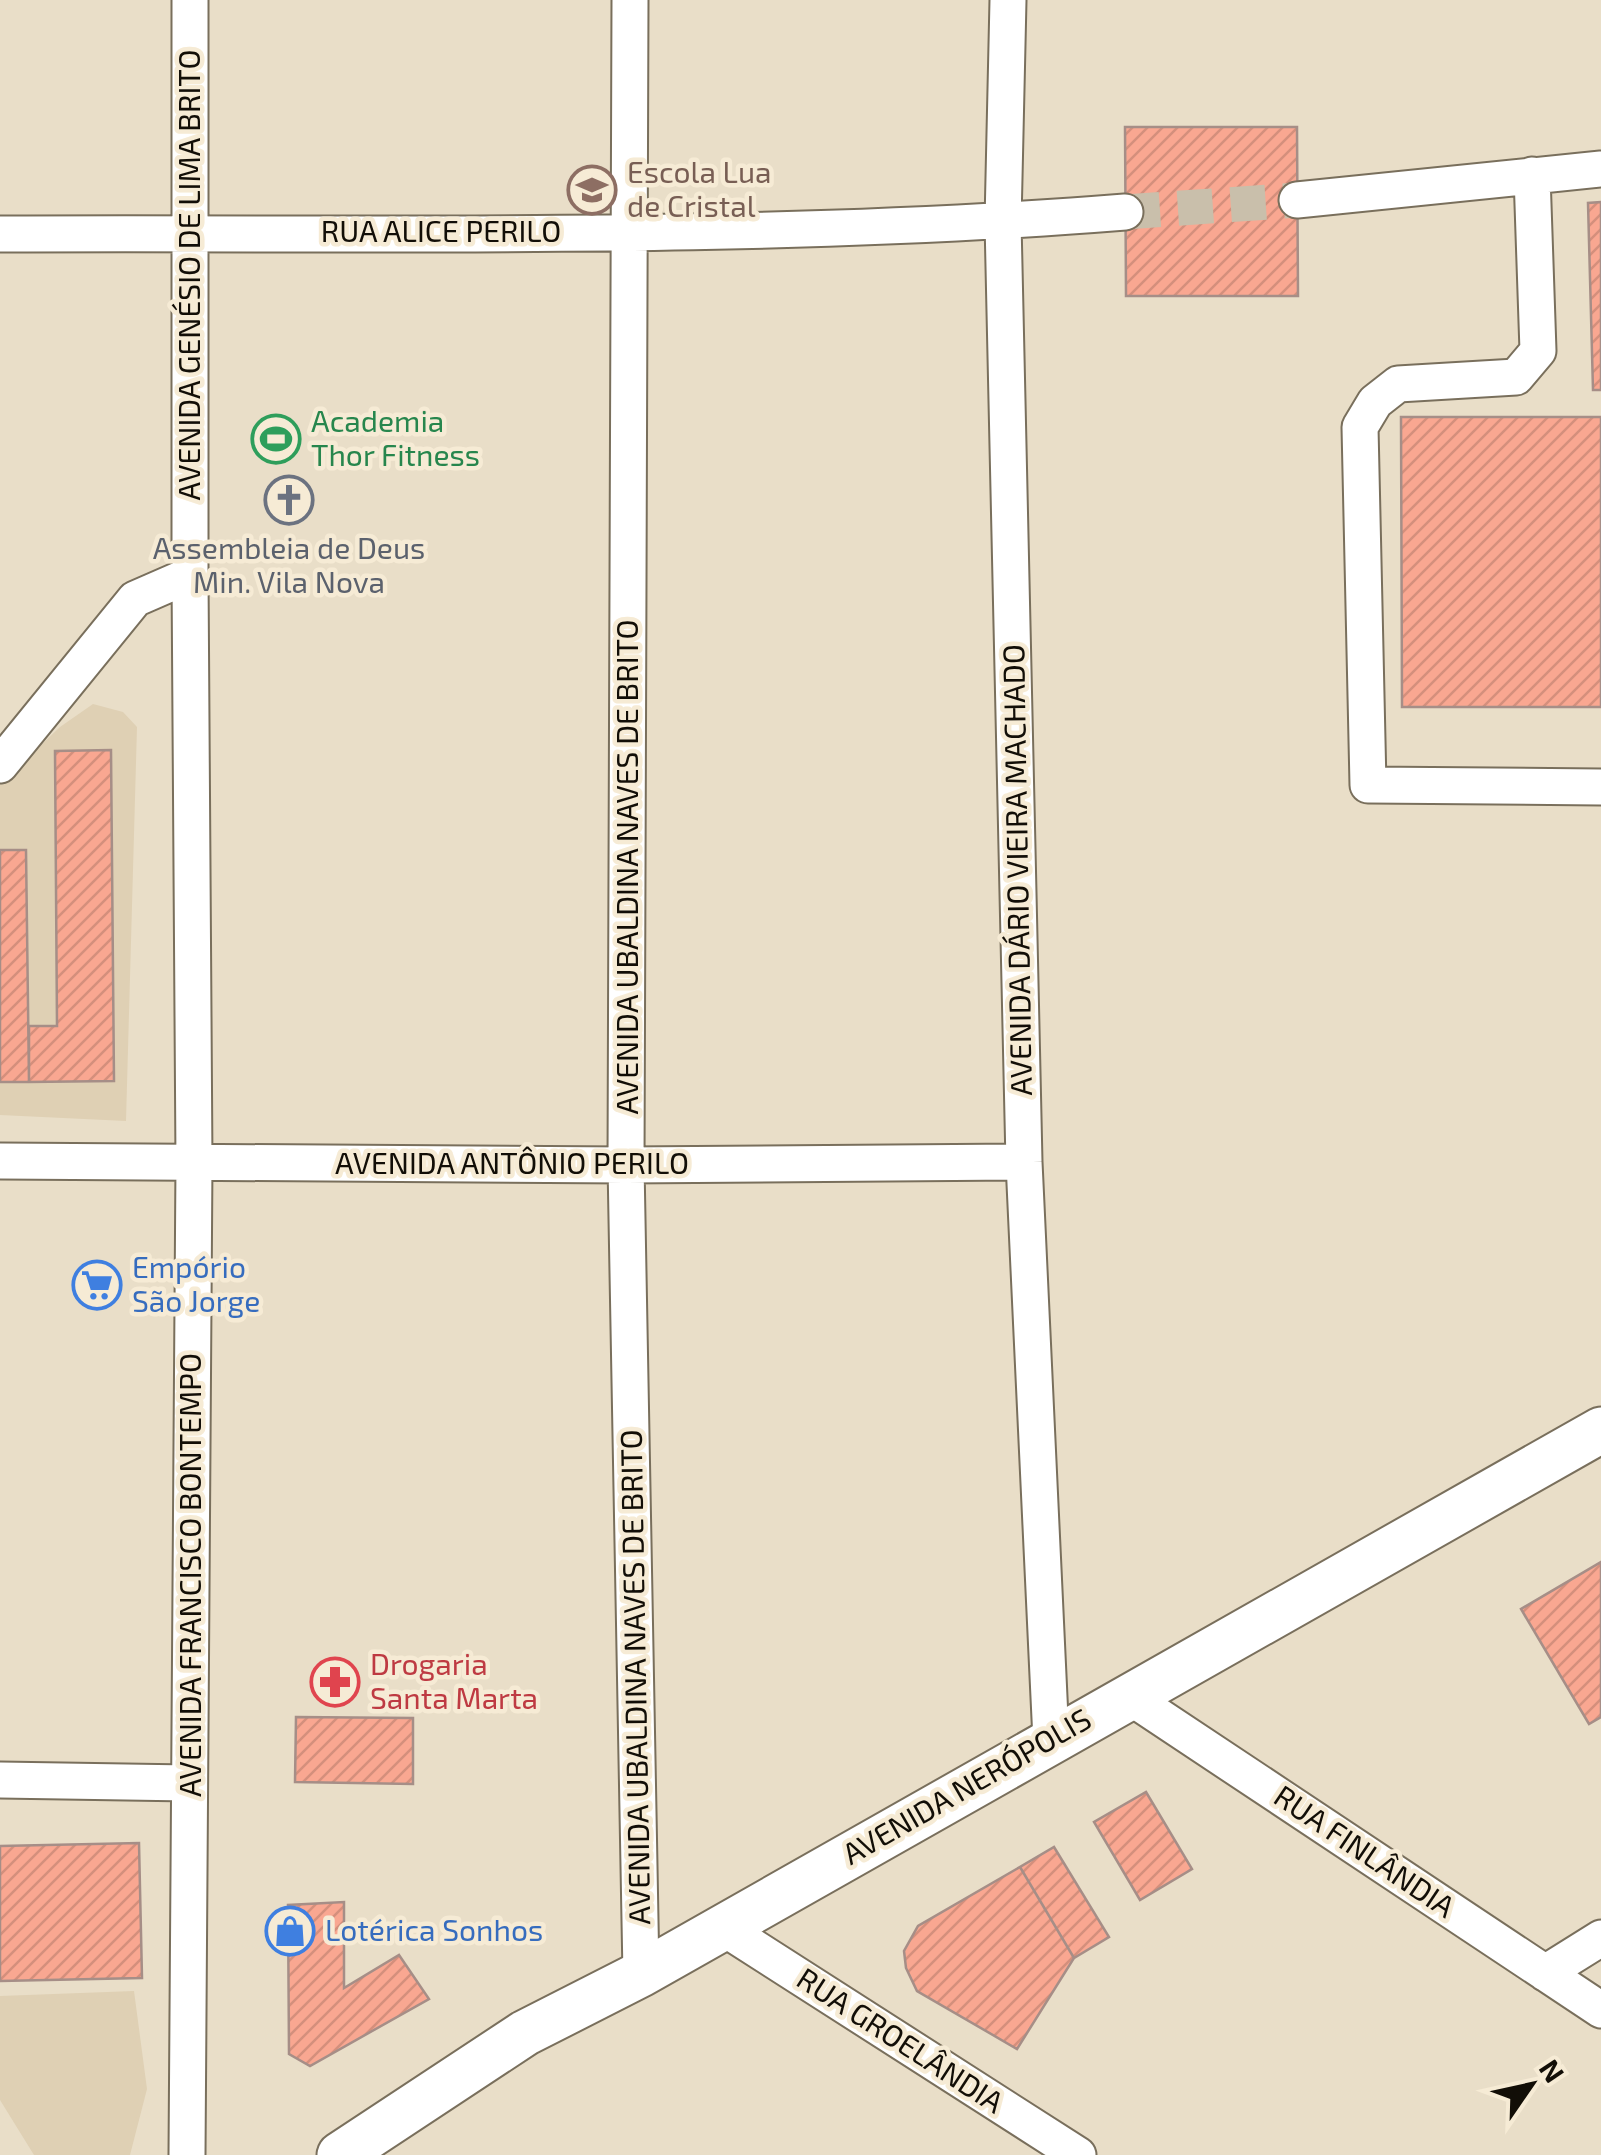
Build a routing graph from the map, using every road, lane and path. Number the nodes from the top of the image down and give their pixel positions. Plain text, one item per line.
1 (190, 0) edge
2 (630, 0) edge
3 (1008, 0) edge
4 (1601, 169) edge
5 (1532, 175) junction
6 (1298, 200) tunnel mouth
7 (1125, 212) tunnel mouth
8 (1003, 222) junction
9 (631, 231) junction
10 (191, 233) junction
11 (0, 234) edge
12 (190, 576) junction
13 (0, 765) edge
14 (1601, 787) edge
15 (0, 1161) edge
16 (194, 1162) junction
17 (1024, 1162) junction
18 (626, 1165) junction
19 (1601, 1430) edge
20 (1127, 1695) junction
21 (1051, 1740) junction
22 (0, 1780) edge
23 (189, 1783) junction
24 (722, 1927) junction
25 (1601, 1938) edge
26 (1545, 1973) junction
27 (641, 1974) junction
28 (1601, 2010) edge
29 (187, 2155) edge
30 (340, 2155) edge
31 (1078, 2155) edge

1 - 10 street, AVENIDA GENÉSIO DE LIMA BRITO
2 - 9 street, AVENIDA UBALDINA NAVES DE BRITO
3 - 8 street, AVENIDA DÁRIO VIEIRA MACHADO
4 - 5 street
5 - 6 street
5 - 14 street
7 - 8 street, RUA ALICE PERILO
8 - 9 street, RUA ALICE PERILO
8 - 17 street, AVENIDA DÁRIO VIEIRA MACHADO
9 - 10 street, RUA ALICE PERILO
9 - 18 street, AVENIDA UBALDINA NAVES DE BRITO
10 - 11 street, RUA ALICE PERILO
10 - 12 street, AVENIDA GENÉSIO DE LIMA BRITO
12 - 13 street
12 - 16 street, AVENIDA FRANCISCO BONTEMPO
15 - 16 street, AVENIDA ANTÔNIO PERILO
16 - 18 street, AVENIDA ANTÔNIO PERILO
16 - 23 street, AVENIDA FRANCISCO BONTEMPO
17 - 18 street, AVENIDA ANTÔNIO PERILO
17 - 21 street, AVENIDA DÁRIO VIEIRA MACHADO
18 - 27 street, AVENIDA UBALDINA NAVES DE BRITO
19 - 20 main road, AVENIDA NERÓPOLIS
20 - 21 main road, AVENIDA NERÓPOLIS
20 - 26 street, RUA FINLÂNDIA
21 - 24 main road, AVENIDA NERÓPOLIS
22 - 23 street
23 - 29 street, AVENIDA FRANCISCO BONTEMPO
24 - 27 main road, AVENIDA NERÓPOLIS
24 - 31 street, RUA GROELÂNDIA
25 - 26 street
26 - 28 street, RUA FINLÂNDIA
27 - 30 main road, AVENIDA NERÓPOLIS

